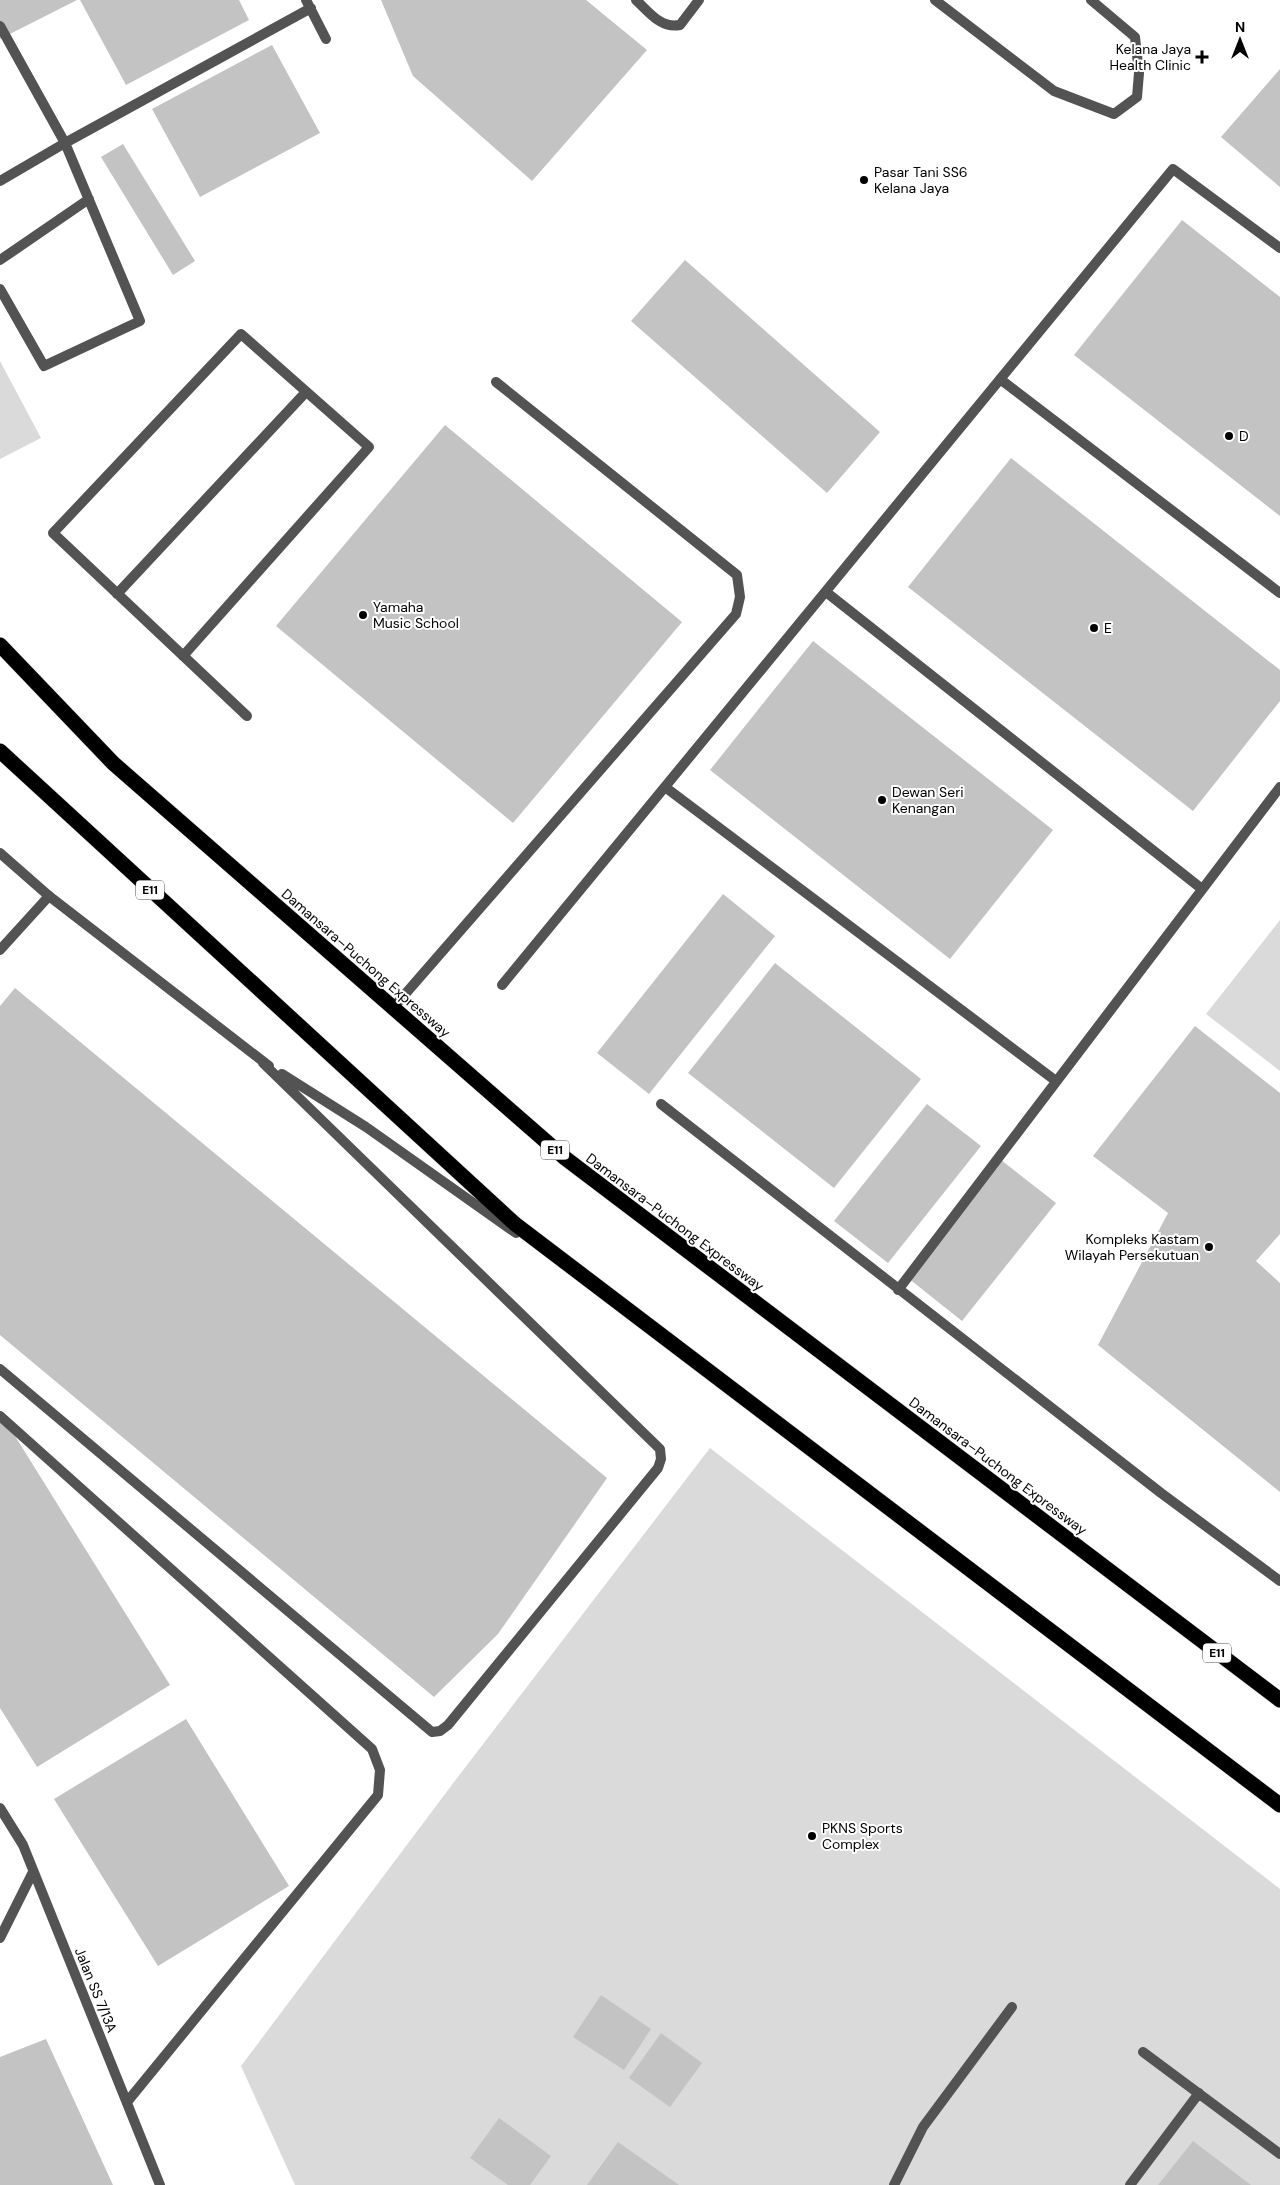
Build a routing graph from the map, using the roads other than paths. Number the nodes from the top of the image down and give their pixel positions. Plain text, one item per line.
1 (636, 0) edge
2 (699, 0) edge
3 (935, 0) edge
4 (1091, 0) edge
5 (309, 4) edge
6 (0, 26) edge
7 (326, 39) dead end
8 (64, 143) junction
9 (0, 181) edge
10 (89, 199) junction
11 (1280, 248) edge
12 (0, 260) edge
13 (0, 289) edge
14 (1000, 379) junction
15 (496, 382) dead end
16 (306, 392) junction
17 (826, 592) junction
18 (1280, 593) edge
19 (118, 594) junction
20 (0, 644) edge
21 (183, 656) junction
22 (247, 716) dead end
23 (0, 752) edge
24 (665, 787) junction
25 (1280, 787) edge
26 (0, 853) edge
27 (1202, 889) junction
28 (49, 896) junction
29 (0, 950) edge
30 (502, 985) dead end
31 (393, 1008) junction
32 (264, 1063) junction
33 (1056, 1082) junction
34 (661, 1104) dead end
35 (898, 1290) junction
36 (674, 1344) junction
37 (0, 1369) edge
38 (0, 1416) edge
39 (1280, 1581) edge
40 (1280, 1700) edge
41 (1280, 1805) edge
42 (0, 1808) edge
43 (33, 1872) junction
44 (0, 1938) edge
45 (1012, 2007) dead end
46 (1143, 2052) dead end
47 (1199, 2093) junction
48 (127, 2102) junction
49 (1280, 2154) edge
50 (160, 2185) edge
51 (894, 2185) edge
52 (1130, 2185) edge

1 - 2 street
3 - 4 street
5 - 7 street
5 - 8 street
6 - 8 street
8 - 9 street
8 - 10 street
10 - 12 street
10 - 13 street
11 - 14 street
14 - 17 street
14 - 18 street
15 - 31 street
16 - 19 street
16 - 19 street
16 - 21 street
17 - 24 street
17 - 27 street
19 - 21 street
20 - 31 highway, Damansara–Puchong Expressway / E11
21 - 22 street
23 - 36 highway, E11
24 - 30 street
24 - 33 street
25 - 27 street
26 - 28 street
27 - 33 street
28 - 29 street
28 - 32 street
31 - 40 highway, Damansara–Puchong Expressway / E11
32 - 36 street
32 - 37 street
33 - 35 street
34 - 35 street
35 - 39 street
36 - 41 highway, E11
38 - 48 street
42 - 43 street, Jalan SS 7/13A
43 - 44 street
43 - 48 street, Jalan SS 7/13A
45 - 51 street
46 - 47 street
47 - 49 street
47 - 52 street
48 - 50 street, Jalan SS 7/13A

